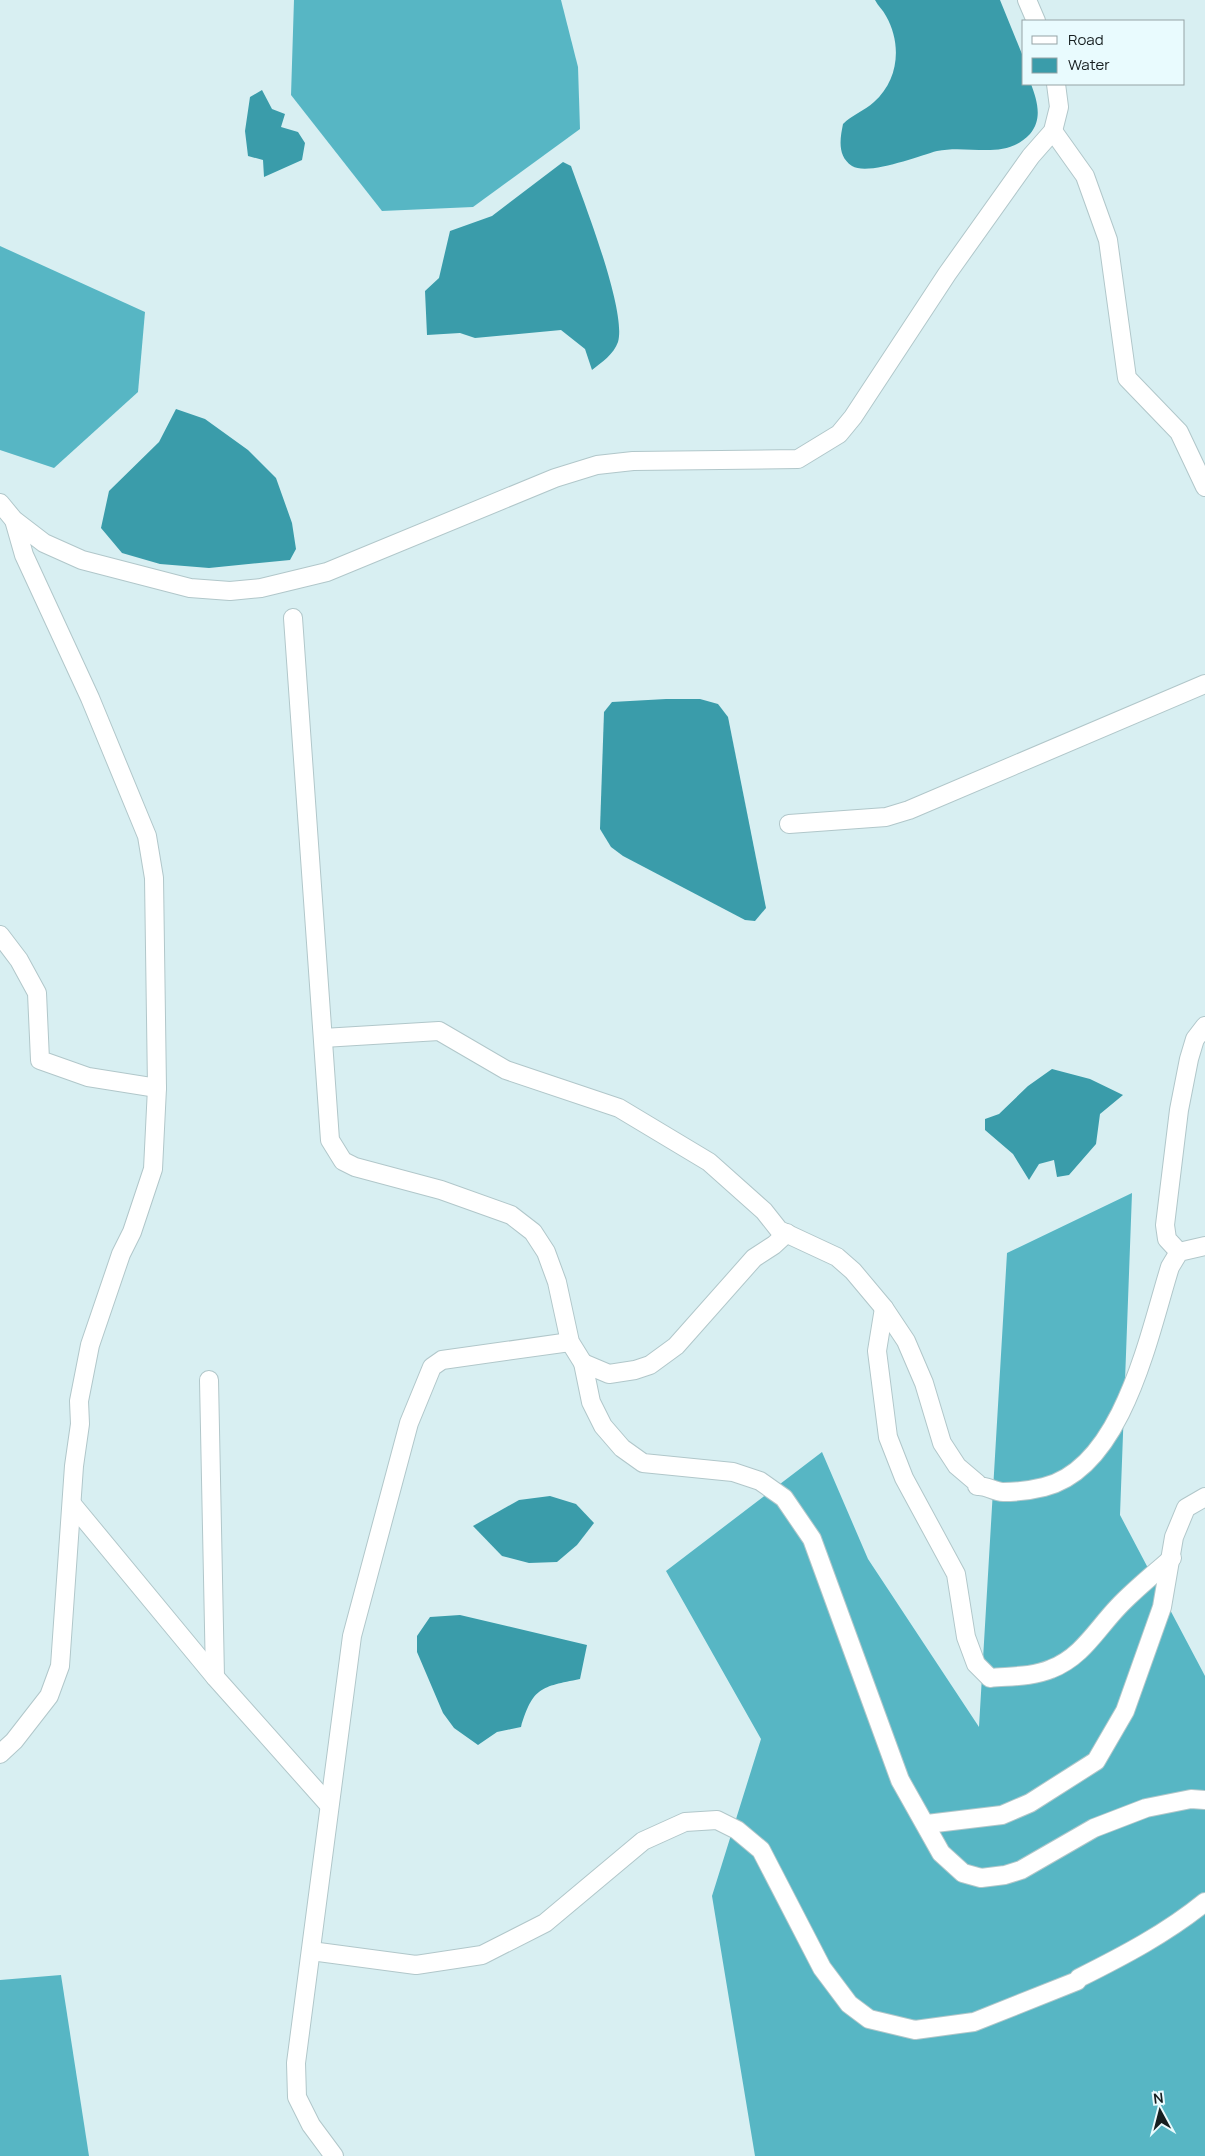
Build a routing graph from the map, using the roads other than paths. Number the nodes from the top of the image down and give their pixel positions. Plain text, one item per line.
1 (1027, 0) edge
2 (1036, 20) edge
3 (1056, 85) edge
4 (1053, 131) junction
5 (1205, 487) edge
6 (0, 503) edge
7 (14, 520) junction
8 (293, 618) dead end
9 (1205, 684) edge
10 (789, 824) dead end
11 (0, 935) edge
12 (1205, 1026) edge
13 (323, 1038) junction
14 (157, 1088) junction
15 (786, 1233) junction
16 (1205, 1246) edge
17 (1179, 1252) junction
18 (884, 1308) junction
19 (570, 1342) junction
20 (583, 1363) junction
21 (209, 1380) dead end
22 (1205, 1497) edge
23 (72, 1504) junction
24 (1172, 1558) junction
25 (215, 1677) junction
26 (0, 1754) edge
27 (1205, 1800) edge
28 (329, 1805) junction
29 (927, 1824) junction
30 (1205, 1902) edge
31 (311, 1951) junction
32 (334, 2156) edge

1 - 2 street
3 - 4 street
4 - 5 street
4 - 7 street
6 - 7 street
7 - 14 street
8 - 13 street
9 - 10 street
11 - 14 street
12 - 17 street
13 - 15 street
13 - 19 street
14 - 23 street
15 - 18 street
15 - 20 street
16 - 17 street
17 - 18 street
18 - 24 street
19 - 20 street
19 - 28 street
20 - 29 street
21 - 25 street
22 - 24 street
23 - 25 street
23 - 26 street
24 - 29 street
25 - 28 street
27 - 29 street
28 - 31 street
30 - 31 street
31 - 32 street

